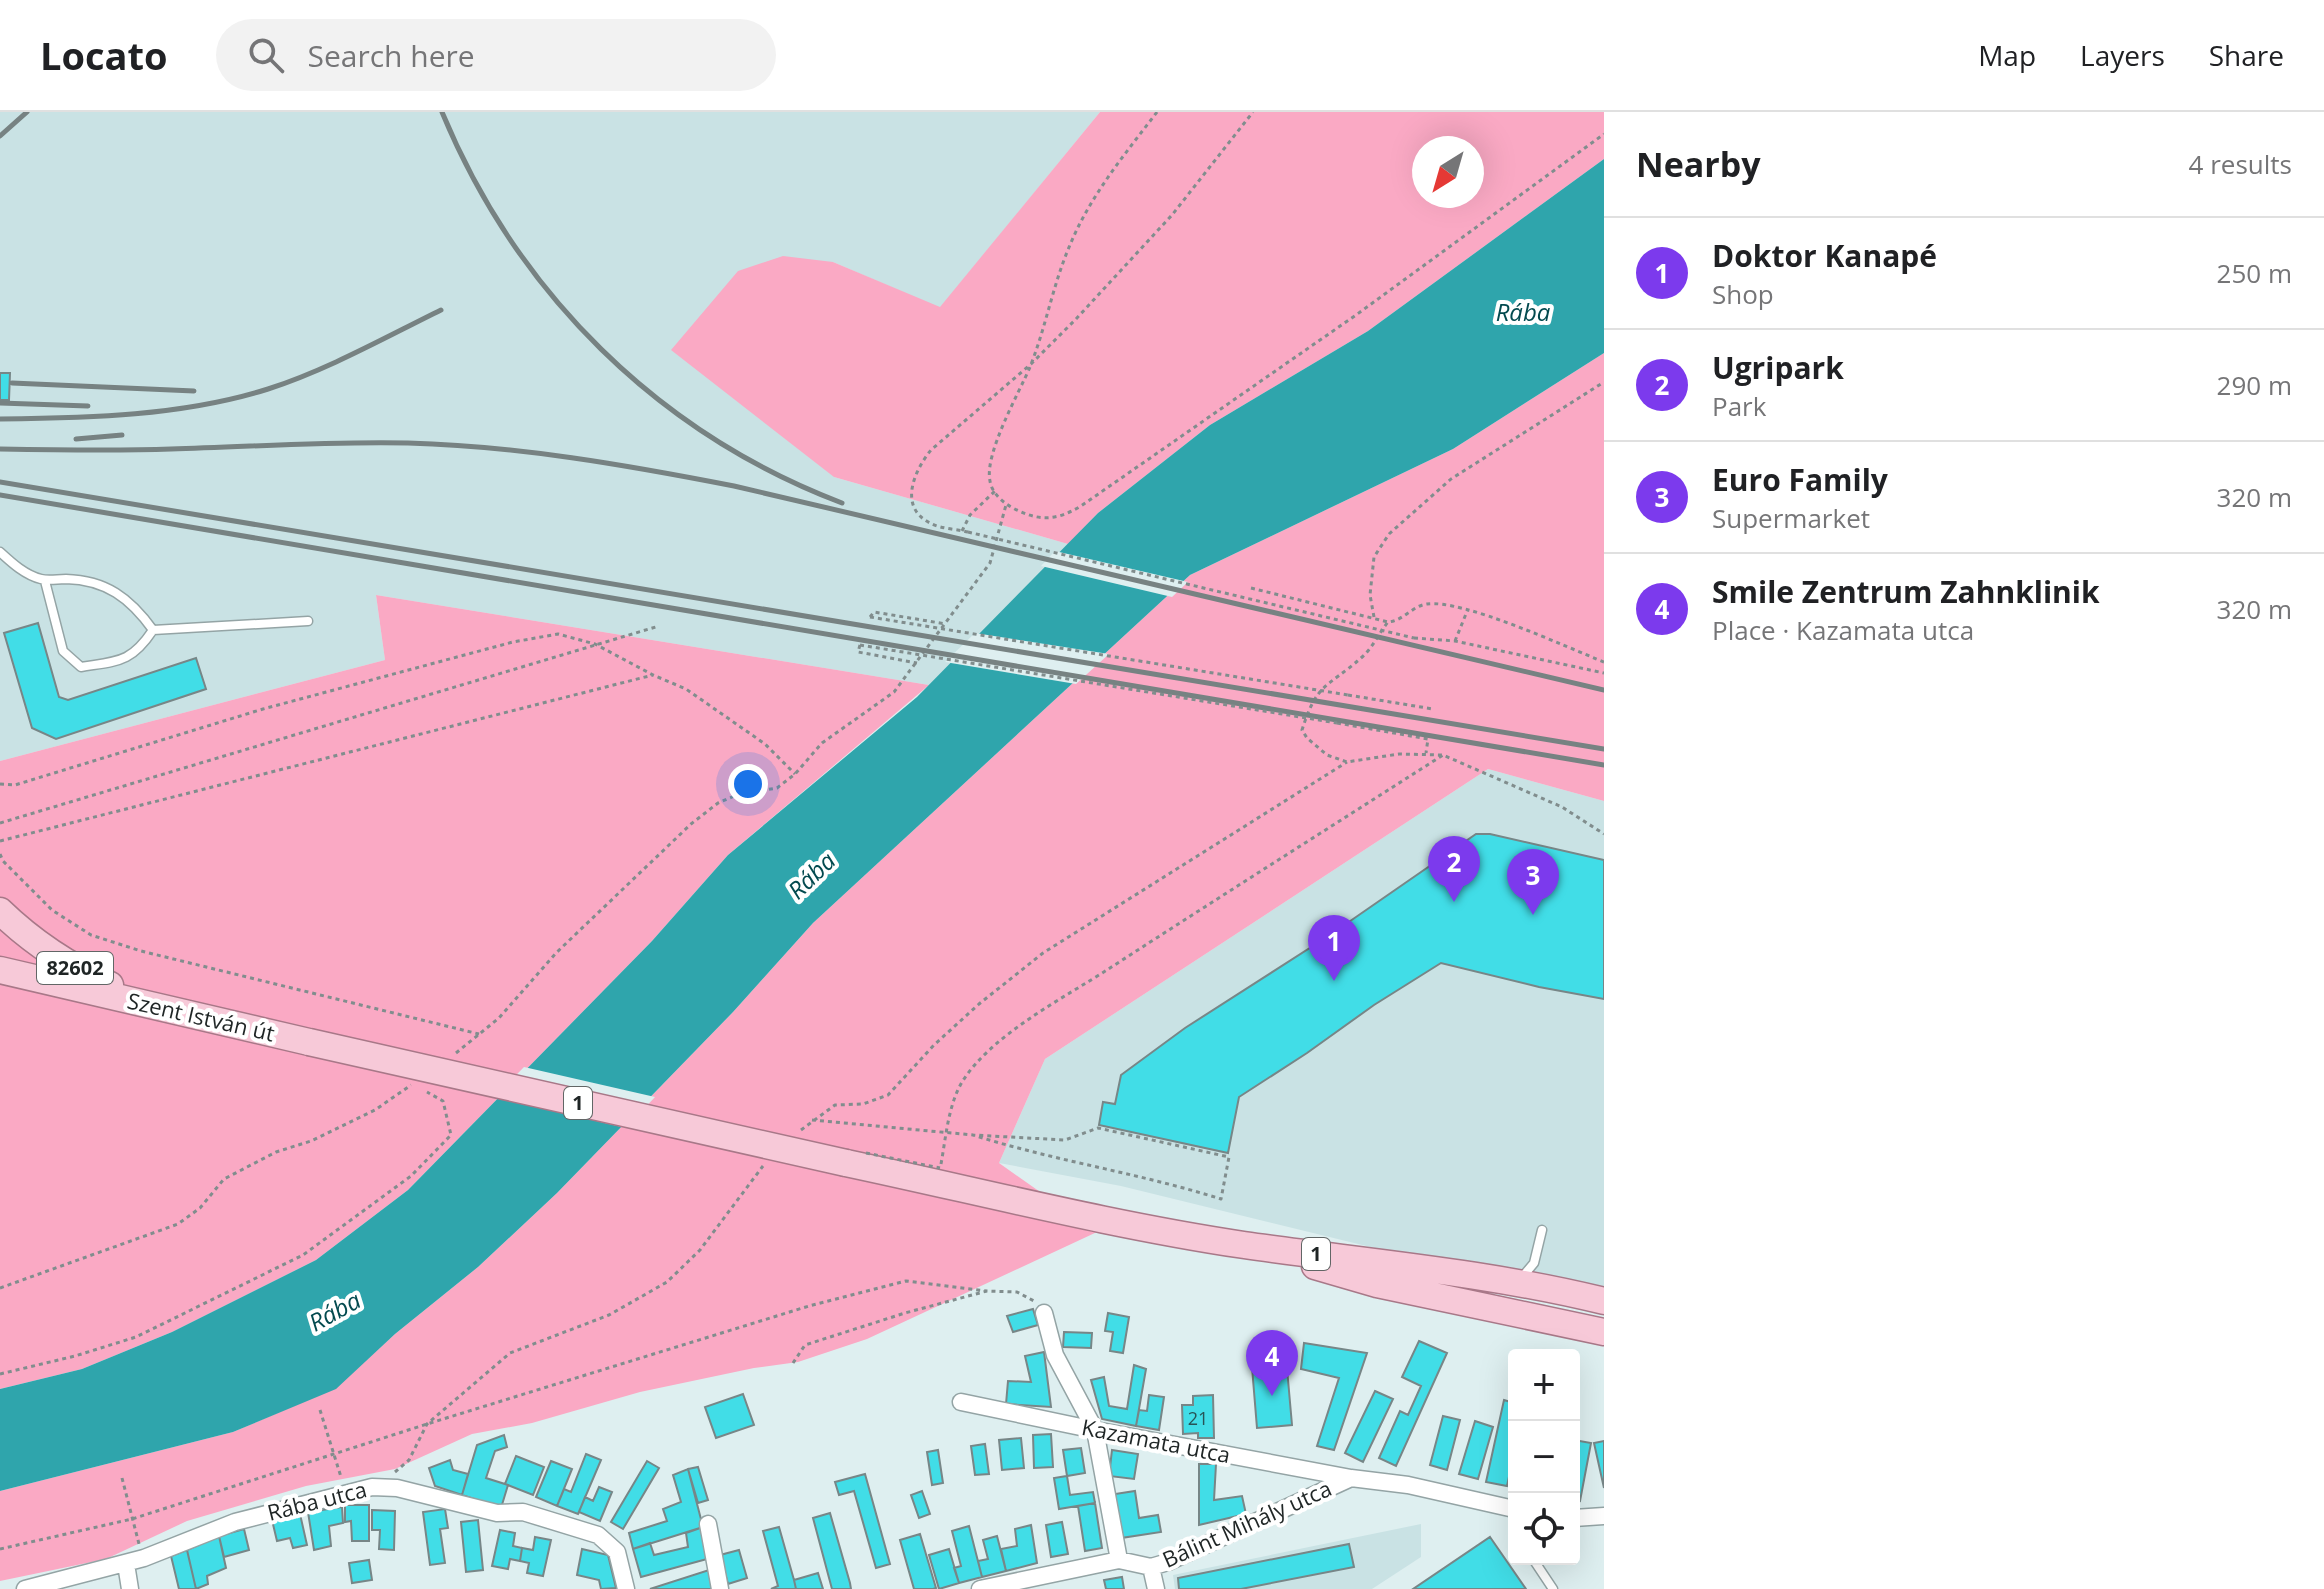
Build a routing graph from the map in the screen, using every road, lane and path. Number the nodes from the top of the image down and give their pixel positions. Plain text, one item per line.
1 (1157, 112) edge
2 (1253, 112) edge
3 (1604, 134) edge
4 (1031, 364) junction
5 (1604, 382) edge
6 (995, 491) junction
7 (1006, 505) junction
8 (962, 531) junction
9 (0, 552) edge
10 (45, 581) junction
11 (1251, 588) dead end
12 (1468, 609) junction
13 (1374, 617) junction
14 (308, 621) dead end
15 (1388, 622) junction
16 (947, 624) junction
17 (659, 626) dead end
18 (153, 630) junction
19 (1455, 641) junction
20 (595, 644) junction
21 (1604, 662) edge
22 (917, 663) junction
23 (1604, 673) edge
24 (653, 675) junction
25 (1433, 709) dead end
26 (1426, 753) junction
27 (1443, 755) junction
28 (1347, 762) junction
29 (795, 774) junction
30 (0, 784) edge
31 (0, 823) edge
32 (1604, 834) edge
33 (0, 841) edge
34 (0, 854) edge
35 (0, 911) edge
36 (0, 970) edge
37 (161, 1007) junction
38 (480, 1034) junction
39 (456, 1053) dead end
40 (419, 1080) dead end
41 (406, 1089) junction
42 (415, 1089) dead end
43 (423, 1090) dead end
44 (946, 1133) junction
45 (973, 1135) junction
46 (940, 1168) dead end
47 (756, 1173) dead end
48 (1542, 1230) dead end
49 (1242, 1245) junction
50 (1482, 1277) junction
51 (0, 1288) edge
52 (987, 1291) junction
53 (1604, 1301) edge
54 (1044, 1313) joint
55 (1604, 1332) edge
56 (793, 1363) dead end
57 (0, 1374) edge
58 (961, 1402) dead end
59 (320, 1410) dead end
60 (427, 1424) junction
61 (1095, 1430) junction
62 (334, 1456) junction
63 (122, 1478) dead end
64 (1351, 1478) junction
65 (372, 1487) junction
66 (346, 1492) junction
67 (1508, 1508) edge
68 (1604, 1516) edge
69 (1580, 1518) edge
70 (132, 1519) junction
71 (708, 1524) dead end
72 (0, 1549) edge
73 (144, 1558) junction
74 (1119, 1560) junction
75 (126, 1564) junction
76 (1537, 1565) edge
77 (1151, 1567) junction
78 (25, 1589) edge
79 (130, 1589) edge
80 (626, 1589) edge
81 (720, 1589) edge
82 (980, 1589) edge
83 (1156, 1589) edge
84 (1553, 1589) edge

1 - 4 path
2 - 4 path
3 - 7 path
4 - 6 path
4 - 8 path
5 - 13 path
6 - 7 path
6 - 8 path
7 - 16 path
8 - 19 path, bridge
9 - 10 lane
10 - 18 lane
10 - 18 lane
11 - 13 path
12 - 15 path
12 - 19 path
12 - 21 path
13 - 15 path
14 - 18 lane
15 - 28 path
16 - 22 path
16 - 25 path, bridge
17 - 20 path
19 - 23 path
20 - 24 path
20 - 30 path
20 - 31 path
22 - 26 path, bridge
22 - 29 path
24 - 29 path
24 - 33 path
26 - 27 path
26 - 28 path
27 - 32 path
27 - 44 path
28 - 44 path
29 - 38 path
34 - 38 path
35 - 37 main road, 82602
36 - 37 main road, Szent István út / 1
37 - 49 main road, Szent István út / 1, bridge
38 - 39 path
40 - 41 path
41 - 42 path
41 - 51 path
43 - 57 path
44 - 45 path
44 - 46 path
45 - 45 path
47 - 60 path
48 - 50 lane
49 - 50 main road, 1
49 - 55 main road, 1
50 - 53 main road, 1
52 - 54 path
52 - 56 path
52 - 60 path
54 - 61 street
58 - 61 street, Kazamata utca
59 - 62 path
60 - 62 path
60 - 65 path
61 - 64 street, Kazamata utca
61 - 74 street
62 - 66 path
62 - 70 path
63 - 70 path
64 - 67 street, Bálint Mihály utca
64 - 77 street, Bálint Mihály utca
65 - 66 street, Rába utca
65 - 80 street, Rába utca
66 - 73 street, Rába utca
68 - 69 street
70 - 72 path
70 - 73 path
71 - 81 street
73 - 75 street, Rába utca
74 - 77 street, Bálint Mihály utca
74 - 82 street, Bálint Mihály utca
75 - 78 street, Rába utca
75 - 79 street
76 - 84 lane
77 - 83 street

